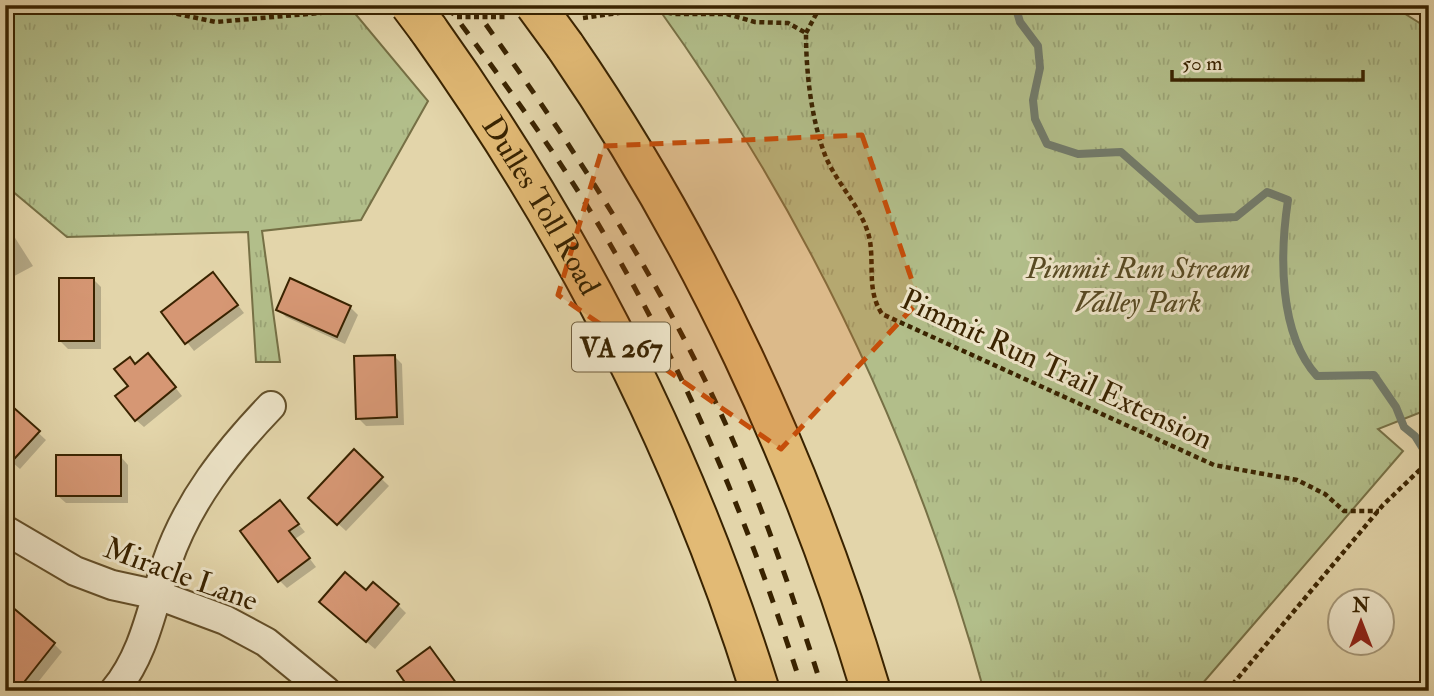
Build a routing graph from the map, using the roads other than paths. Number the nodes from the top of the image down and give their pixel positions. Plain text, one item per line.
1 (523, 11) edge
2 (419, 16) edge
3 (271, 406) dead end
4 (5, 530) edge
5 (158, 595) junction
6 (114, 691) edge
7 (327, 691) edge
8 (760, 691) edge
9 (871, 691) edge

1 - 9 highway, bridge
2 - 8 highway, Dulles Toll Road / VA 267
3 - 5 street
4 - 5 street, Miracle Lane
5 - 6 street
5 - 7 street, Miracle Lane

